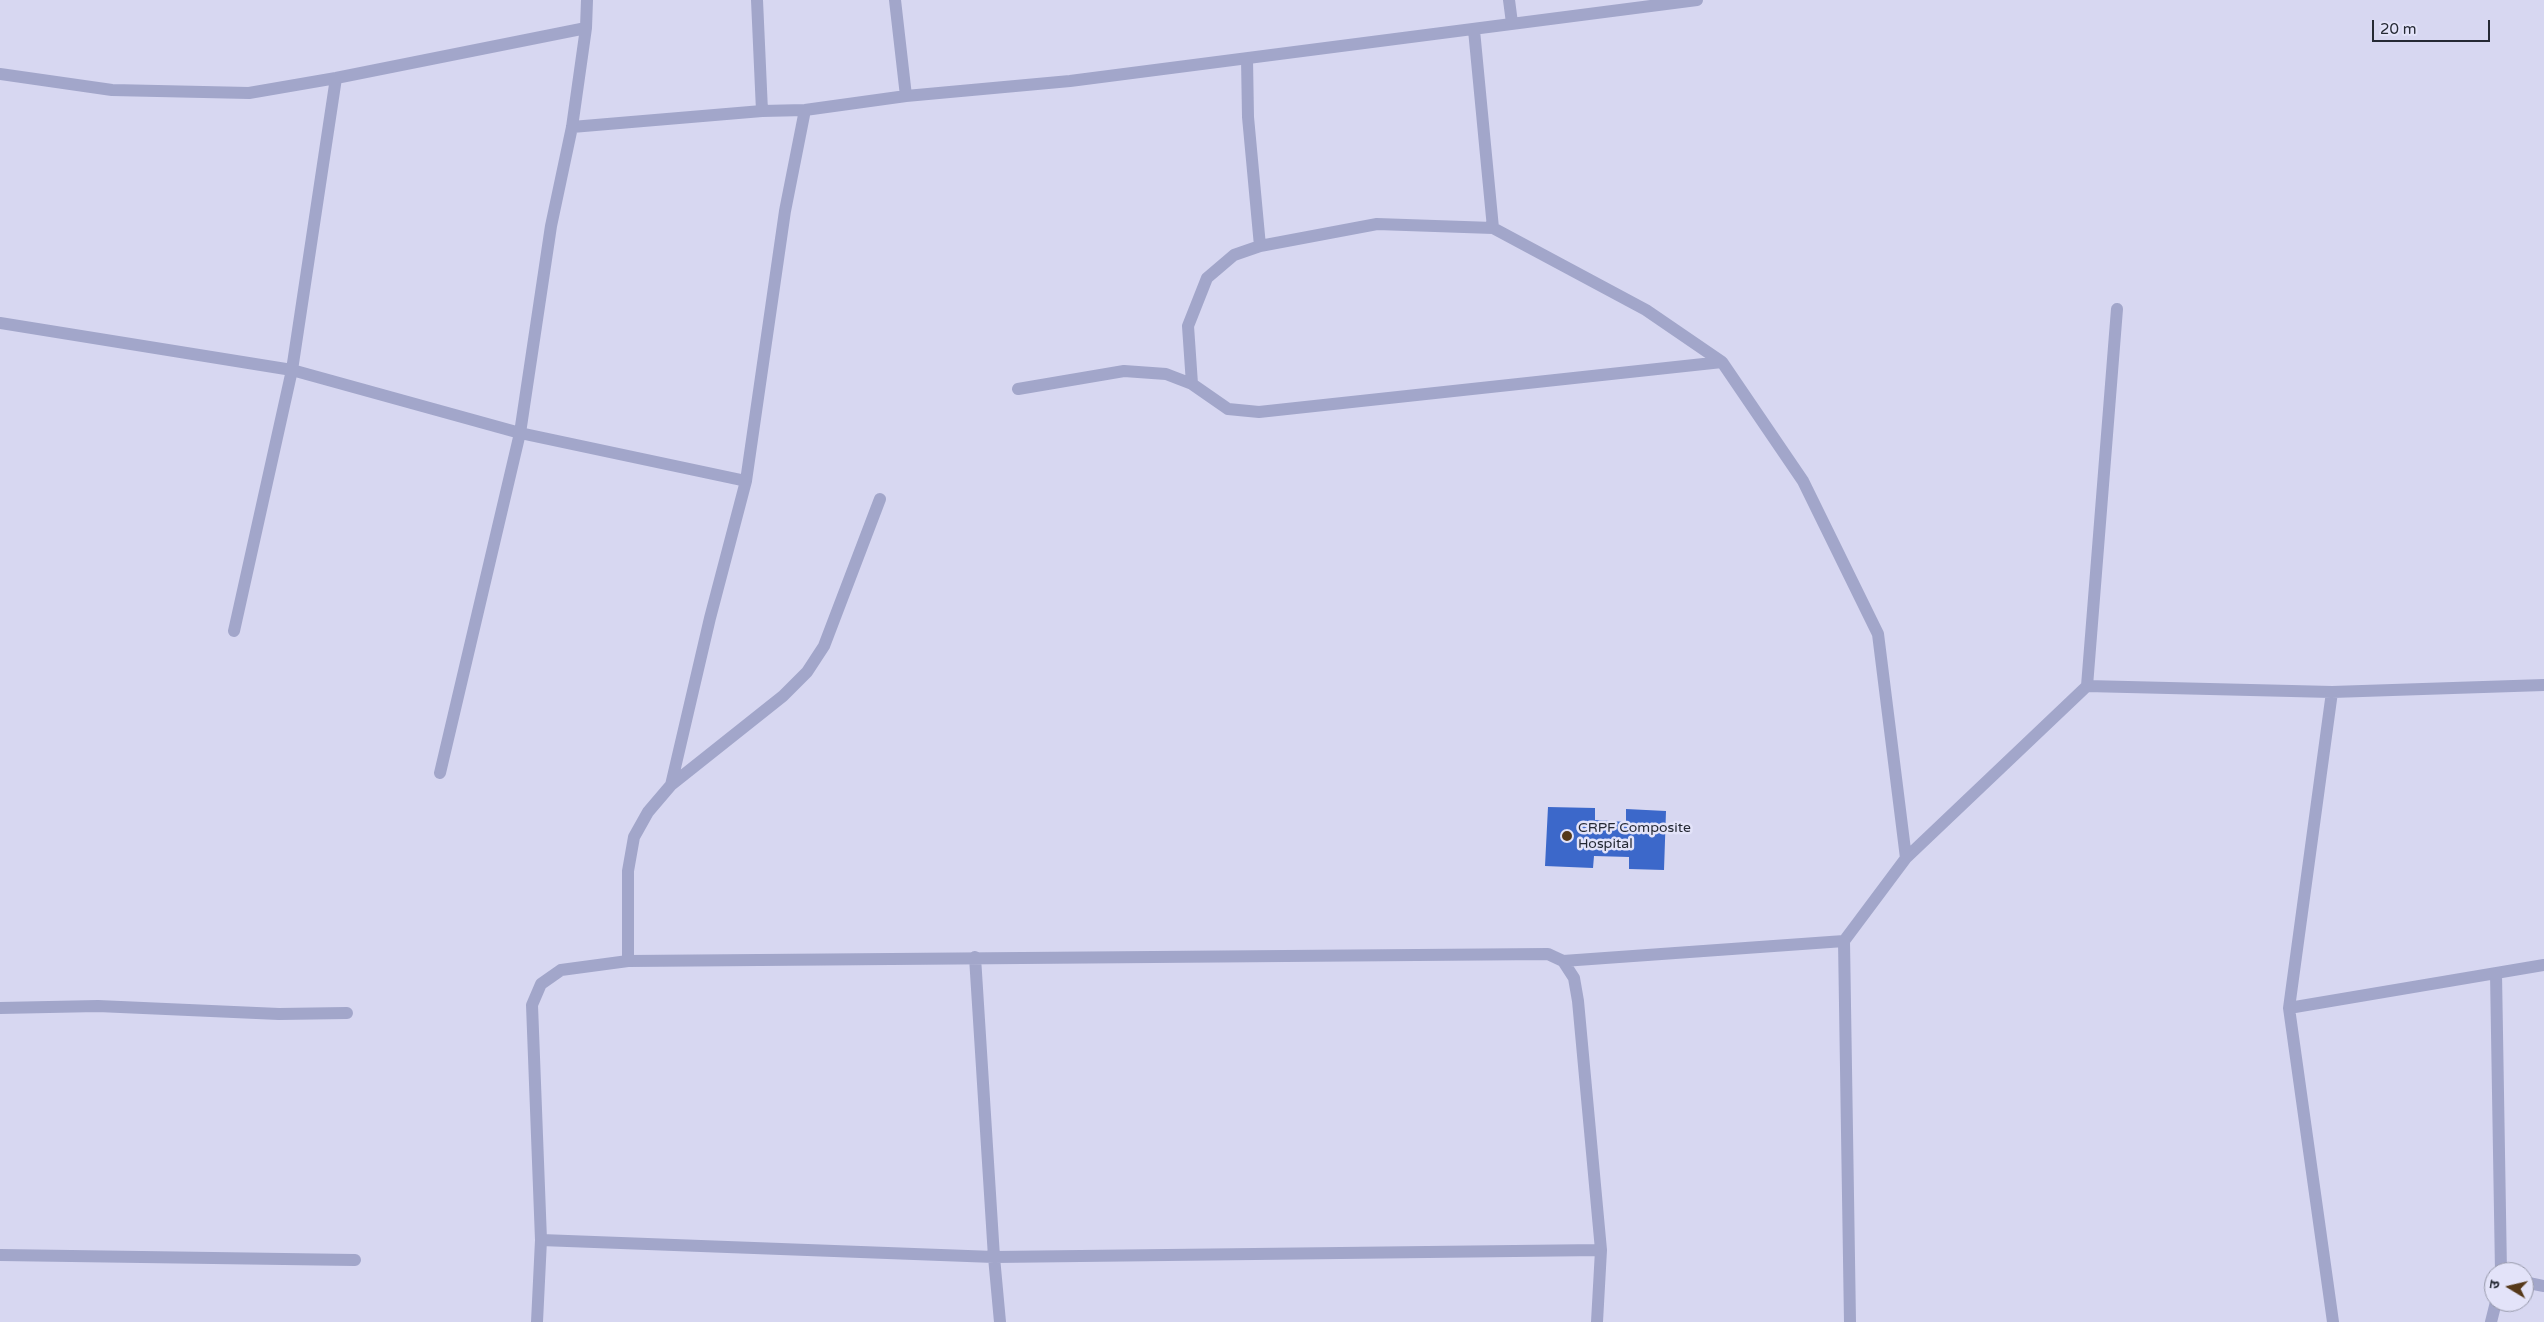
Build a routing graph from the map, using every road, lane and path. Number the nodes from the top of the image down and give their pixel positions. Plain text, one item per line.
1 (587, 0) edge
2 (757, 0) edge
3 (895, 0) edge
4 (1510, 0) edge
5 (1697, 0) edge
6 (1512, 23) junction
7 (586, 28) junction
8 (1474, 30) junction
9 (1246, 59) junction
10 (0, 74) edge
11 (336, 78) junction
12 (906, 96) junction
13 (805, 110) junction
14 (762, 111) junction
15 (572, 127) junction
16 (1494, 228) junction
17 (1260, 246) junction
18 (2117, 309) dead end
19 (0, 323) edge
20 (1722, 362) junction
21 (292, 370) junction
22 (1192, 384) junction
23 (1018, 389) dead end
24 (520, 433) junction
25 (746, 481) junction
26 (880, 499) dead end
27 (234, 631) dead end
28 (2544, 685) edge
29 (2087, 686) junction
30 (2332, 692) junction
31 (440, 774) dead end
32 (671, 785) junction
33 (1906, 858) junction
34 (1844, 941) junction
35 (975, 957) junction
36 (628, 961) junction
37 (1563, 961) junction
38 (2544, 965) edge
39 (2496, 973) junction
40 (0, 1008) edge
41 (2289, 1008) junction
42 (347, 1013) dead end
43 (541, 1240) junction
44 (1601, 1250) junction
45 (0, 1255) edge
46 (994, 1257) junction
47 (355, 1260) dead end
48 (2501, 1262) edge
49 (537, 1322) edge
50 (1000, 1322) edge
51 (1597, 1322) edge
52 (1850, 1322) edge
53 (2333, 1322) edge

1 - 7 street
2 - 14 street
3 - 12 street
4 - 6 street
5 - 6 street
6 - 8 street
7 - 11 street
7 - 15 street
8 - 9 street
8 - 16 street
9 - 12 street
9 - 17 street
10 - 11 street
11 - 21 street
12 - 13 street
13 - 14 street
13 - 25 street
14 - 15 street
15 - 24 street
16 - 17 street
16 - 20 street
17 - 22 street
18 - 29 street
19 - 21 street
20 - 22 street
20 - 33 street
21 - 24 street
21 - 27 street
22 - 23 street
24 - 25 street
24 - 31 street
25 - 32 street
26 - 32 street
28 - 30 street
29 - 30 street
29 - 33 street
30 - 41 street
32 - 36 street
33 - 34 street
34 - 37 street
34 - 52 street
35 - 36 street
35 - 37 street
35 - 46 street
36 - 43 street
37 - 44 street
38 - 39 street
39 - 41 street
39 - 48 street
40 - 42 street
41 - 53 street
43 - 46 street
43 - 49 street
44 - 46 street
44 - 51 street
45 - 47 street
46 - 50 street

